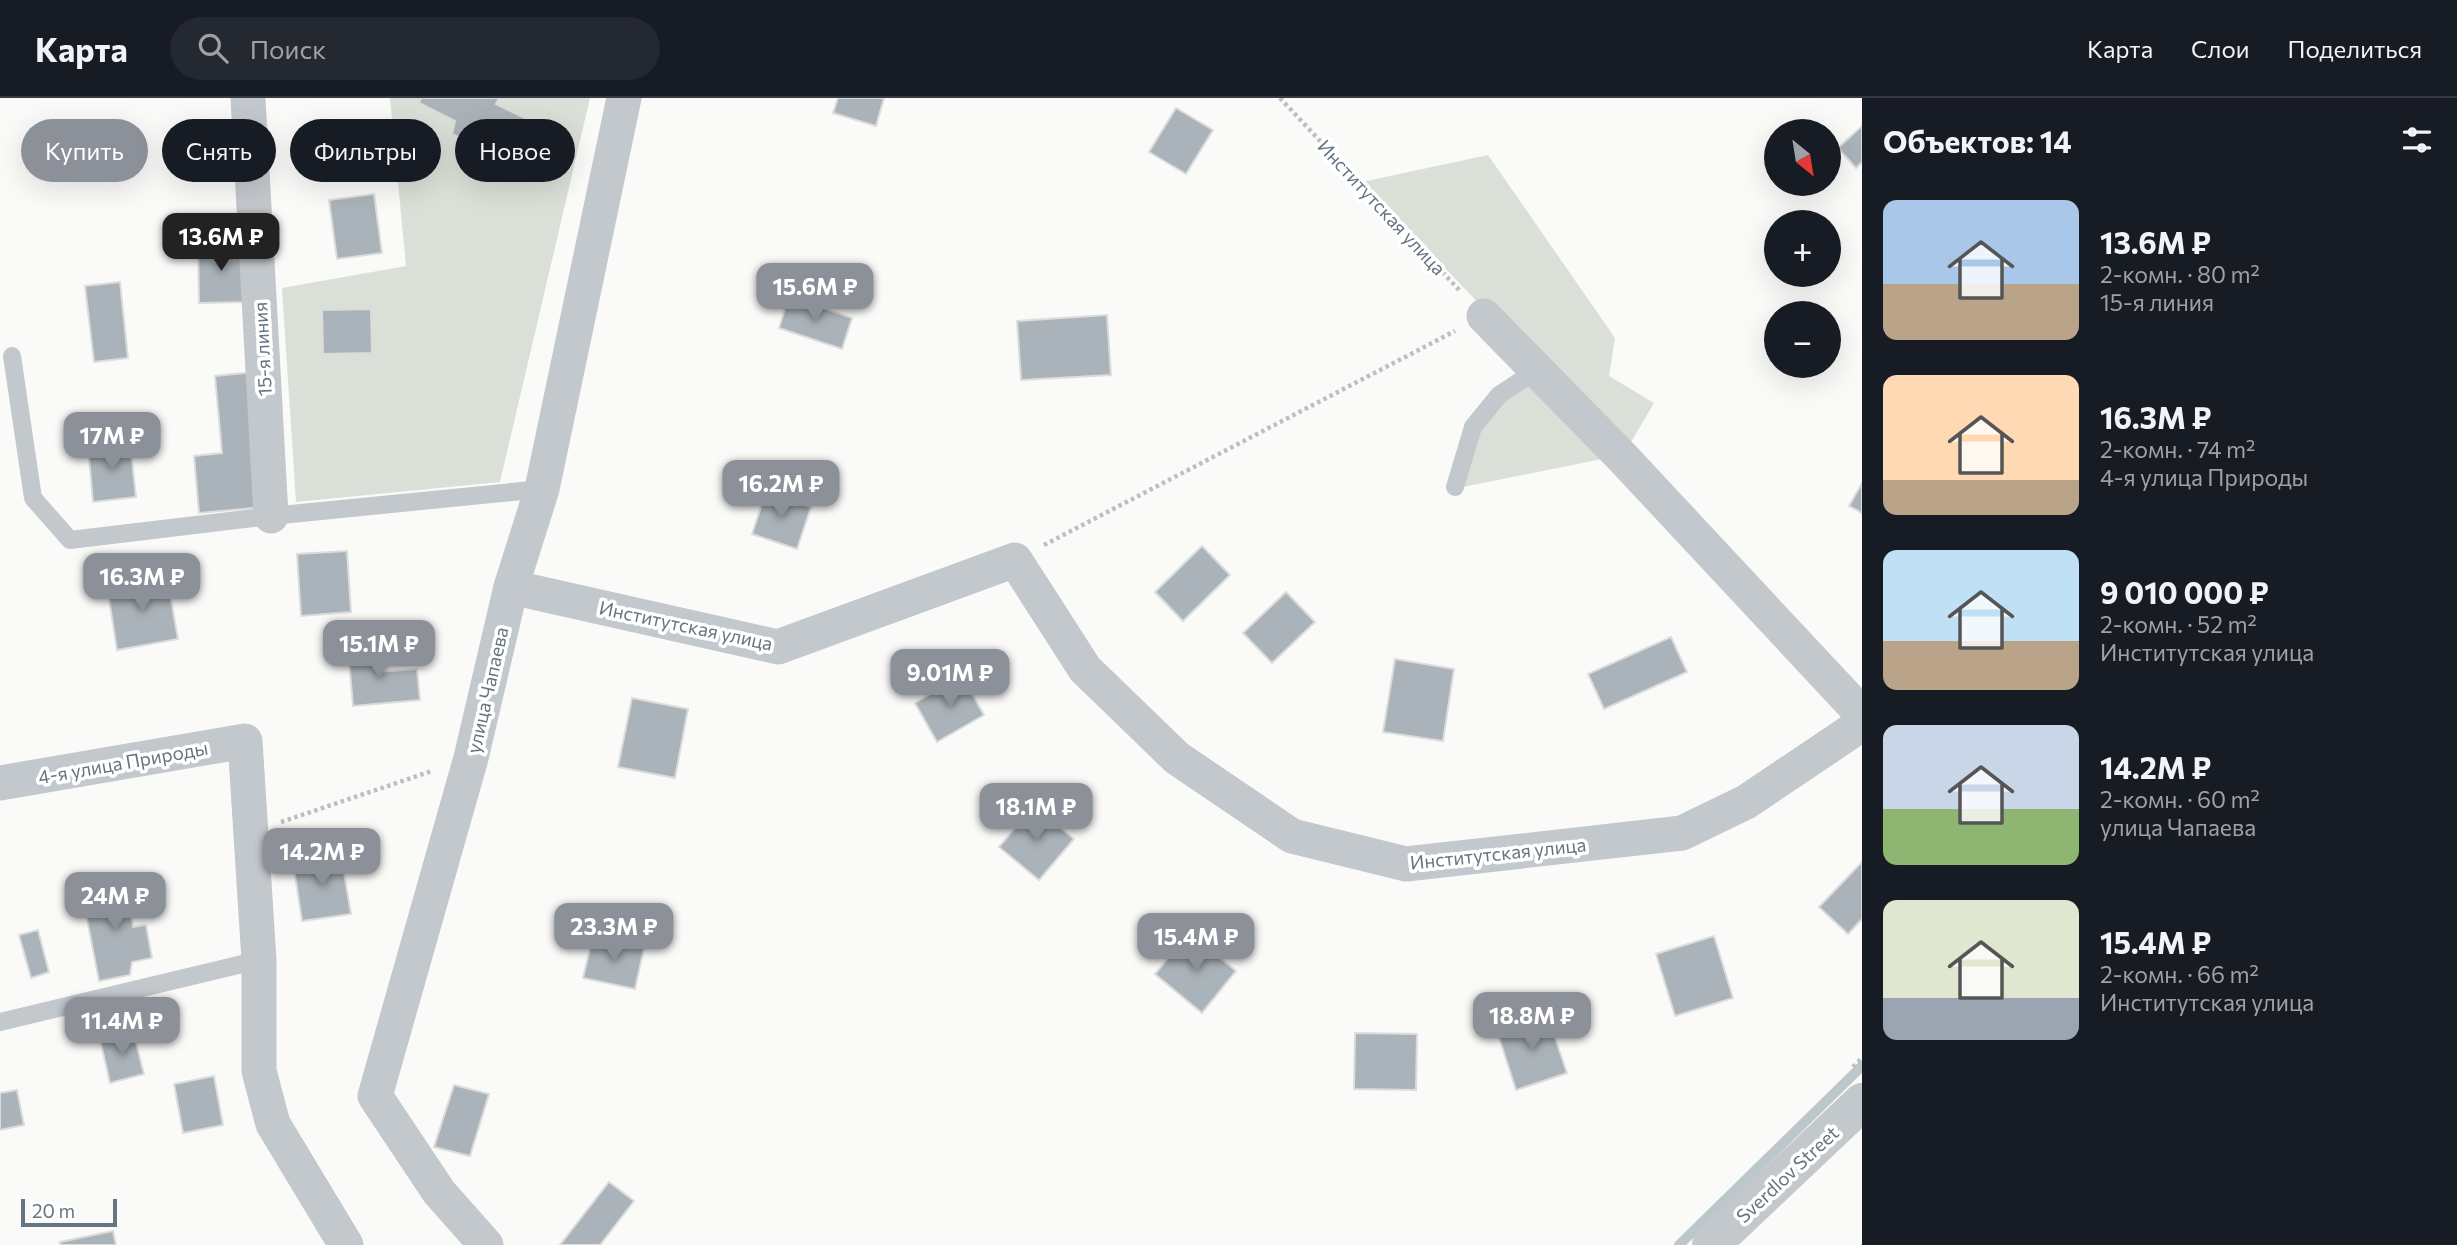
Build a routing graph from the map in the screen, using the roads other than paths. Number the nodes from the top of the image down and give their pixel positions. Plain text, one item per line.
1 (248, 98) edge
2 (624, 98) edge
3 (1484, 316) road end
4 (12, 356) dead end
5 (1537, 370) junction
6 (1455, 487) dead end
7 (542, 489) junction
8 (271, 516) junction
9 (512, 587) junction
10 (1862, 714) edge
11 (1862, 724) edge
12 (0, 783) edge
13 (259, 960) junction
14 (0, 1022) edge
15 (1862, 1102) edge
16 (346, 1245) edge
17 (486, 1245) edge
18 (1712, 1245) edge

1 - 8 street, 15-я линия
2 - 7 street, улица Чапаева
3 - 5 street
4 - 8 lane
5 - 6 lane
5 - 10 street
7 - 8 lane
7 - 9 street, улица Чапаева
9 - 11 street, Институтская улица
9 - 17 street, улица Чапаева
12 - 13 street, 4-я улица Природы
13 - 14 lane
13 - 16 street
15 - 18 street, Sverdlov Street

